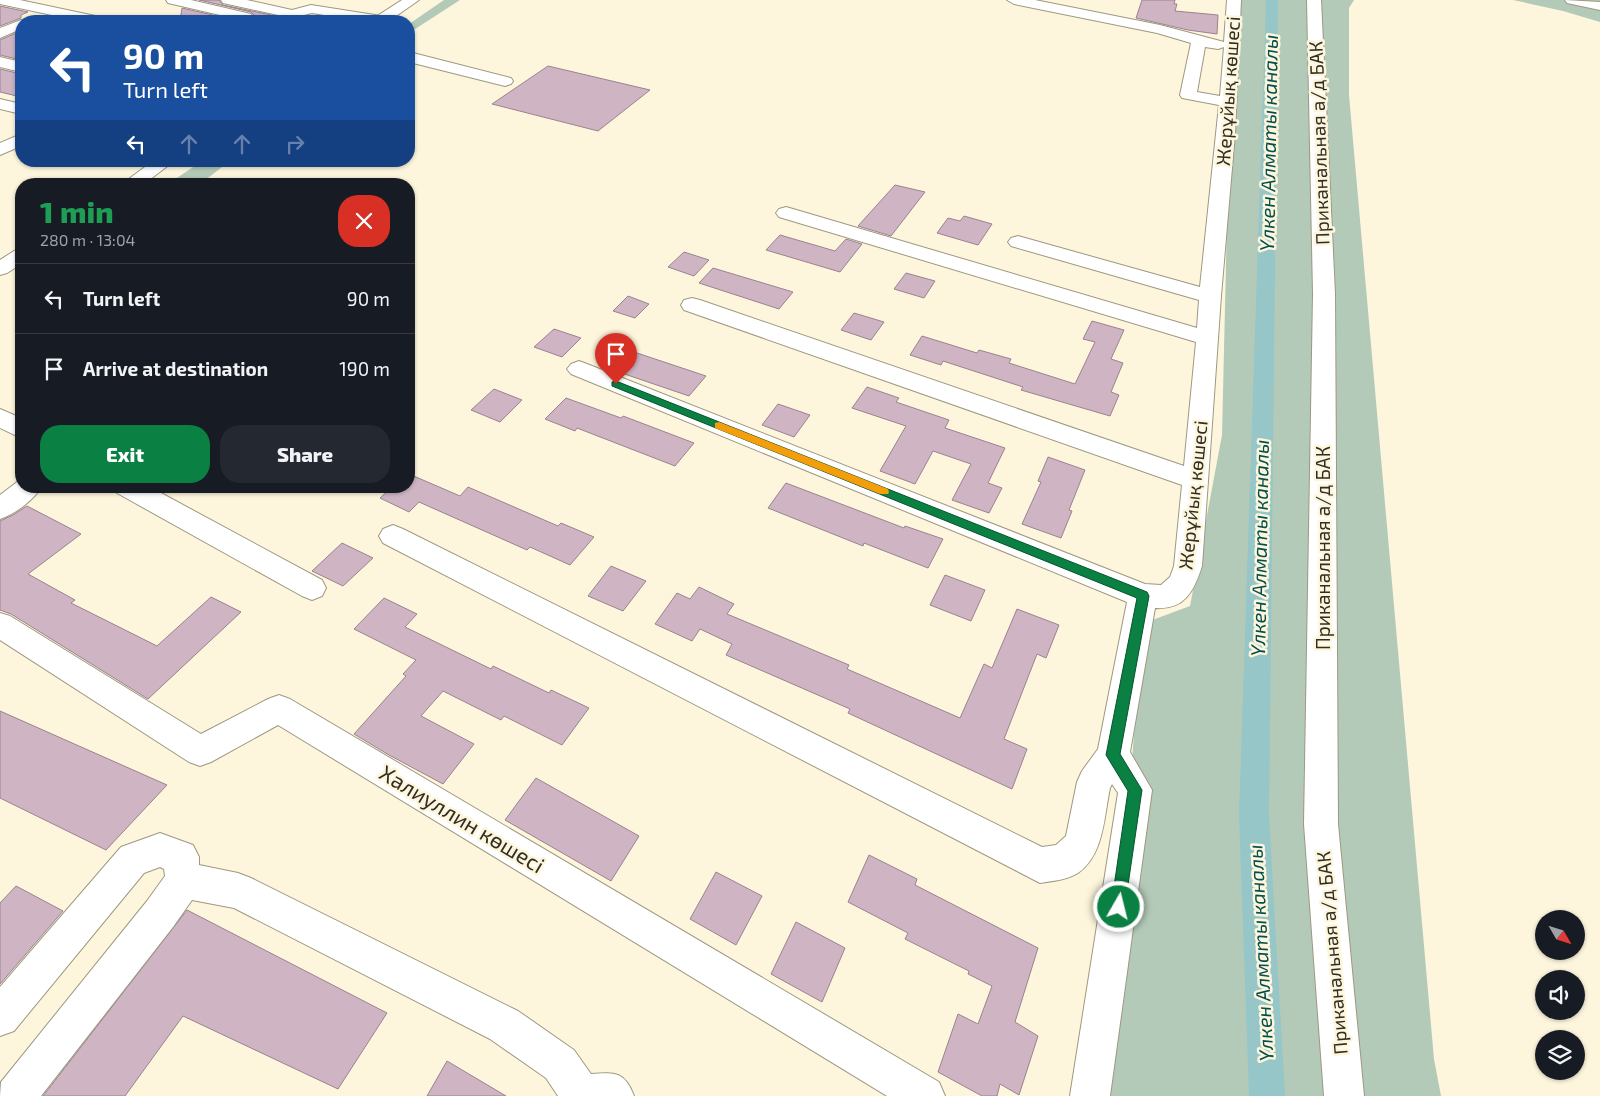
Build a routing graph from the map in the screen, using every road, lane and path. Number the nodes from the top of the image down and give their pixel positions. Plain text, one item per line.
1 (0, 0) edge
2 (74, 0) edge
3 (173, 0) edge
4 (228, 0) edge
5 (412, 0) edge
6 (1014, 0) edge
7 (1314, 0) edge
8 (1572, 0) edge
9 (1231, 1) edge
10 (1600, 6) edge
11 (50, 11) junction
12 (303, 11) edge
13 (39, 15) edge
14 (70, 15) edge
15 (234, 15) edge
16 (334, 15) edge
17 (389, 15) edge
18 (15, 26) edge
19 (0, 34) edge
20 (1199, 41) junction
21 (1231, 46) junction
22 (0, 50) edge
23 (15, 53) edge
24 (415, 58) edge
25 (0, 62) edge
26 (15, 66) edge
27 (505, 81) dead end
28 (1228, 102) junction
29 (0, 104) edge
30 (15, 108) edge
31 (15, 135) edge
32 (0, 150) edge
33 (156, 167) edge
34 (140, 178) edge
35 (786, 213) dead end
36 (1018, 242) dead end
37 (15, 259) edge
38 (0, 269) edge
39 (1210, 296) junction
40 (692, 305) dead end
41 (1208, 338) junction
42 (580, 369) dead end
43 (0, 417) edge
44 (15, 426) edge
45 (1196, 480) junction
46 (20, 493) edge
47 (139, 493) edge
48 (0, 509) edge
49 (393, 536) dead end
50 (312, 588) dead end
51 (1143, 596) junction
52 (0, 625) edge
53 (1113, 755) junction
54 (183, 880) junction
55 (0, 1017) edge
56 (15, 1096) edge
57 (592, 1096) edge
58 (924, 1096) edge
59 (1090, 1096) edge
60 (1344, 1096) edge

1 - 11 street
2 - 11 street
3 - 15 street
4 - 12 street
5 - 17 street
6 - 20 street
7 - 60 street, Приканальная а/д БАК
8 - 10 street
9 - 21 street, Жерұйық көшесі
11 - 13 street
11 - 14 street
12 - 16 street
18 - 19 street
20 - 21 street
20 - 28 street
21 - 28 street, Жерұйық көшесі
22 - 23 street
24 - 27 street
25 - 26 street
28 - 39 street, Жерұйық көшесі
29 - 30 street
31 - 32 street
33 - 34 street
35 - 41 street
36 - 39 street
37 - 38 street
39 - 41 street, Жерұйық көшесі
40 - 45 street
41 - 45 street, Жерұйық көшесі
42 - 51 street
43 - 44 street
45 - 51 street, Жерұйық көшесі
46 - 48 street
47 - 50 street
49 - 53 street
51 - 53 street
52 - 58 street, Халиуллин көшесі
53 - 59 street
54 - 55 street
54 - 56 street
54 - 57 street

